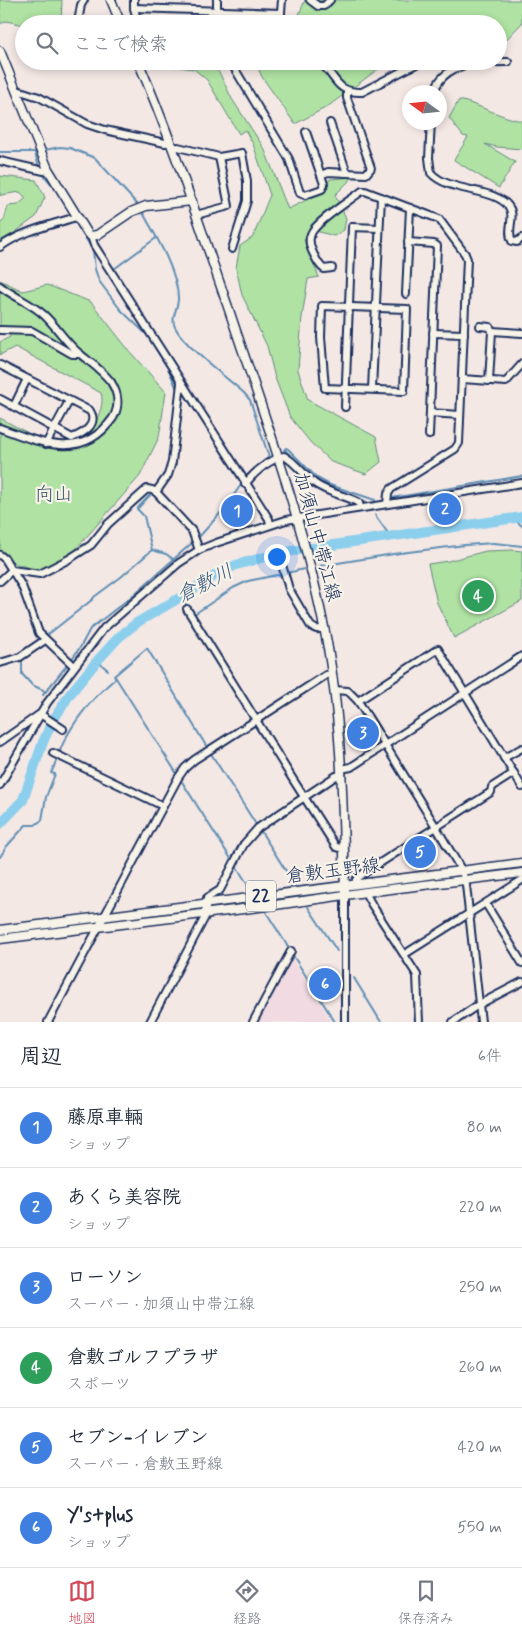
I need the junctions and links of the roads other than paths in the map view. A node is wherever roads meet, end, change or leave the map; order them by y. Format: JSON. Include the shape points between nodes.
{"nodes":[{"id":1,"x":84,"y":0,"type":"edge"},
{"id":2,"x":110,"y":0,"type":"edge"},
{"id":3,"x":134,"y":0,"type":"edge"},
{"id":4,"x":217,"y":0,"type":"edge"},
{"id":5,"x":282,"y":0,"type":"edge"},
{"id":6,"x":310,"y":0,"type":"edge"},
{"id":7,"x":330,"y":0,"type":"edge"},
{"id":8,"x":134,"y":8,"type":"junction"},
{"id":9,"x":217,"y":10,"type":"junction"},
{"id":10,"x":281,"y":12,"type":"junction"},
{"id":11,"x":79,"y":15,"type":"edge"},
{"id":12,"x":117,"y":15,"type":"edge"},
{"id":13,"x":136,"y":15,"type":"edge"},
{"id":14,"x":217,"y":15,"type":"edge"},
{"id":15,"x":281,"y":15,"type":"edge"},
{"id":16,"x":0,"y":51,"type":"edge"},
{"id":17,"x":142,"y":70,"type":"edge"},
{"id":18,"x":235,"y":70,"type":"edge"},
{"id":19,"x":327,"y":70,"type":"edge"},
{"id":20,"x":405,"y":70,"type":"edge"},
{"id":21,"x":454,"y":70,"type":"edge"},
{"id":22,"x":438,"y":85,"type":"edge"},
{"id":23,"x":17,"y":90,"type":"junction"},
{"id":24,"x":346,"y":91,"type":"junction"},
{"id":25,"x":330,"y":123,"type":"dead end"},
{"id":26,"x":431,"y":130,"type":"edge"},
{"id":27,"x":306,"y":132,"type":"dead end"},
{"id":28,"x":171,"y":145,"type":"junction"},
{"id":29,"x":219,"y":157,"type":"junction"},
{"id":30,"x":0,"y":161,"type":"edge"},
{"id":31,"x":48,"y":169,"type":"junction"},
{"id":32,"x":347,"y":173,"type":"junction"},
{"id":33,"x":321,"y":175,"type":"junction"},
{"id":34,"x":381,"y":196,"type":"junction"},
{"id":35,"x":192,"y":201,"type":"junction"},
{"id":36,"x":410,"y":208,"type":"junction"},
{"id":37,"x":196,"y":215,"type":"junction"},
{"id":38,"x":76,"y":217,"type":"junction"},
{"id":39,"x":379,"y":228,"type":"junction"},
{"id":40,"x":91,"y":236,"type":"junction"},
{"id":41,"x":522,"y":238,"type":"edge"},
{"id":42,"x":408,"y":242,"type":"junction"},
{"id":43,"x":0,"y":247,"type":"edge"},
{"id":44,"x":232,"y":249,"type":"dead end"},
{"id":45,"x":332,"y":268,"type":"dead end"},
{"id":46,"x":0,"y":286,"type":"edge"},
{"id":47,"x":406,"y":294,"type":"dead end"},
{"id":48,"x":348,"y":307,"type":"junction"},
{"id":49,"x":375,"y":308,"type":"junction"},
{"id":50,"x":480,"y":326,"type":"dead end"},
{"id":51,"x":0,"y":330,"type":"edge"},
{"id":52,"x":492,"y":331,"type":"junction"},
{"id":53,"x":433,"y":333,"type":"junction"},
{"id":54,"x":522,"y":333,"type":"edge"},
{"id":55,"x":464,"y":334,"type":"junction"},
{"id":56,"x":80,"y":354,"type":"junction"},
{"id":57,"x":522,"y":364,"type":"edge"},
{"id":58,"x":0,"y":365,"type":"edge"},
{"id":59,"x":27,"y":379,"type":"junction"},
{"id":60,"x":462,"y":379,"type":"junction"},
{"id":61,"x":489,"y":381,"type":"junction"},
{"id":62,"x":181,"y":384,"type":"junction"},
{"id":63,"x":346,"y":389,"type":"junction"},
{"id":64,"x":372,"y":390,"type":"junction"},
{"id":65,"x":0,"y":399,"type":"edge"},
{"id":66,"x":69,"y":401,"type":"junction"},
{"id":67,"x":14,"y":406,"type":"junction"},
{"id":68,"x":346,"y":407,"type":"dead end"},
{"id":69,"x":430,"y":413,"type":"junction"},
{"id":70,"x":460,"y":415,"type":"junction"},
{"id":71,"x":0,"y":428,"type":"edge"},
{"id":72,"x":55,"y":428,"type":"junction"},
{"id":73,"x":429,"y":436,"type":"dead end"},
{"id":74,"x":46,"y":444,"type":"junction"},
{"id":75,"x":278,"y":457,"type":"junction"},
{"id":76,"x":244,"y":482,"type":"junction"},
{"id":77,"x":522,"y":483,"type":"edge"},
{"id":78,"x":156,"y":492,"type":"junction"},
{"id":79,"x":387,"y":504,"type":"junction"},
{"id":80,"x":360,"y":508,"type":"junction"},
{"id":81,"x":298,"y":518,"type":"junction"},
{"id":82,"x":270,"y":524,"type":"junction"},
{"id":83,"x":199,"y":550,"type":"junction"},
{"id":84,"x":0,"y":555,"type":"edge"},
{"id":85,"x":12,"y":570,"type":"junction"},
{"id":86,"x":284,"y":570,"type":"dead end"},
{"id":87,"x":0,"y":581,"type":"edge"},
{"id":88,"x":187,"y":609,"type":"dead end"},
{"id":89,"x":324,"y":628,"type":"junction"},
{"id":90,"x":45,"y":640,"type":"junction"},
{"id":91,"x":522,"y":656,"type":"edge"},
{"id":92,"x":0,"y":663,"type":"edge"},
{"id":93,"x":71,"y":663,"type":"junction"},
{"id":94,"x":332,"y":674,"type":"junction"},
{"id":95,"x":334,"y":690,"type":"junction"},
{"id":96,"x":465,"y":693,"type":"junction"},
{"id":97,"x":358,"y":701,"type":"junction"},
{"id":98,"x":42,"y":716,"type":"junction"},
{"id":99,"x":257,"y":719,"type":"junction"},
{"id":100,"x":63,"y":728,"type":"dead end"},
{"id":101,"x":0,"y":740,"type":"edge"},
{"id":102,"x":385,"y":745,"type":"junction"},
{"id":103,"x":522,"y":748,"type":"edge"},
{"id":104,"x":57,"y":754,"type":"dead end"},
{"id":105,"x":504,"y":758,"type":"junction"},
{"id":106,"x":342,"y":772,"type":"junction"},
{"id":107,"x":514,"y":773,"type":"junction"},
{"id":108,"x":0,"y":786,"type":"edge"},
{"id":109,"x":522,"y":787,"type":"edge"},
{"id":110,"x":306,"y":796,"type":"junction"},
{"id":111,"x":163,"y":806,"type":"junction"},
{"id":112,"x":436,"y":827,"type":"junction"},
{"id":113,"x":344,"y":849,"type":"junction"},
{"id":114,"x":522,"y":863,"type":"edge"},
{"id":115,"x":462,"y":872,"type":"junction"},
{"id":116,"x":522,"y":873,"type":"edge"},
{"id":117,"x":356,"y":880,"type":"dead end"},
{"id":118,"x":465,"y":880,"type":"junction"},
{"id":119,"x":522,"y":880,"type":"edge"},
{"id":120,"x":344,"y":886,"type":"junction"},
{"id":121,"x":366,"y":892,"type":"junction"},
{"id":122,"x":345,"y":895,"type":"junction"},
{"id":123,"x":206,"y":904,"type":"junction"},
{"id":124,"x":486,"y":904,"type":"junction"},
{"id":125,"x":207,"y":913,"type":"junction"},
{"id":126,"x":470,"y":914,"type":"junction"},
{"id":127,"x":104,"y":916,"type":"junction"},
{"id":128,"x":99,"y":927,"type":"junction"},
{"id":129,"x":0,"y":930,"type":"edge"},
{"id":130,"x":0,"y":939,"type":"edge"},
{"id":131,"x":291,"y":952,"type":"dead end"},
{"id":132,"x":405,"y":954,"type":"junction"},
{"id":133,"x":522,"y":963,"type":"edge"},
{"id":134,"x":522,"y":982,"type":"edge"},
{"id":135,"x":478,"y":1005,"type":"junction"},
{"id":136,"x":48,"y":1022,"type":"edge"},
{"id":137,"x":150,"y":1022,"type":"edge"},
{"id":138,"x":253,"y":1022,"type":"edge"},
{"id":139,"x":345,"y":1022,"type":"edge"},
{"id":140,"x":419,"y":1022,"type":"edge"},
{"id":141,"x":453,"y":1022,"type":"edge"},
{"id":142,"x":481,"y":1022,"type":"edge"}],
"edges":[{"from":1,"to":11,"type":"street"},
{"from":2,"to":12,"type":"main road"},
{"from":3,"to":8,"type":"street"},
{"from":4,"to":9,"type":"street"},
{"from":5,"to":10,"type":"street"},
{"from":6,"to":7,"type":"street","via":[[318,6],[324,6]]},
{"from":8,"to":9,"type":"street"},
{"from":8,"to":13,"type":"street"},
{"from":9,"to":10,"type":"street"},
{"from":9,"to":14,"type":"street"},
{"from":10,"to":15,"type":"street"},
{"from":16,"to":23,"type":"main road"},
{"from":17,"to":28,"type":"main road","name":"加須山中帯江線"},
{"from":18,"to":33,"type":"street","via":[[289,160],[300,193],[305,195],[322,189]]},
{"from":19,"to":24,"type":"street"},
{"from":20,"to":24,"type":"street","via":[[362,92]]},
{"from":21,"to":22,"type":"street"},
{"from":23,"to":28,"type":"street","via":[[39,97],[87,124]]},
{"from":23,"to":31,"type":"main road"},
{"from":24,"to":32,"type":"street","via":[[371,168],[366,174]]},
{"from":25,"to":32,"type":"street"},
{"from":26,"to":41,"type":"street","via":[[431,173],[440,181],[502,199],[512,214],[512,241]]},
{"from":27,"to":33,"type":"street"},
{"from":28,"to":29,"type":"street"},
{"from":28,"to":35,"type":"main road","name":"加須山中帯江線"},
{"from":29,"to":37,"type":"street","via":[[229,206]]},
{"from":29,"to":44,"type":"street","via":[[242,153],[247,181],[247,201]]},
{"from":30,"to":31,"type":"street"},
{"from":31,"to":38,"type":"main road"},
{"from":32,"to":33,"type":"street"},
{"from":34,"to":36,"type":"street"},
{"from":34,"to":39,"type":"street"},
{"from":34,"to":45,"type":"street","via":[[362,192],[311,232],[310,248],[320,266]]},
{"from":35,"to":37,"type":"main road","name":"加須山中帯江線"},
{"from":35,"to":40,"type":"main road","via":[[146,206]]},
{"from":36,"to":42,"type":"street"},
{"from":36,"to":55,"type":"street","via":[[439,219],[465,254]]},
{"from":37,"to":75,"type":"main road","name":"加須山中帯江線"},
{"from":38,"to":40,"type":"main road"},
{"from":38,"to":43,"type":"street","via":[[39,228]]},
{"from":39,"to":48,"type":"street","via":[[352,227]]},
{"from":39,"to":49,"type":"street"},
{"from":40,"to":62,"type":"street"},
{"from":42,"to":47,"type":"street"},
{"from":42,"to":53,"type":"street","via":[[436,246]]},
{"from":46,"to":56,"type":"street","via":[[44,315]]},
{"from":48,"to":49,"type":"street"},
{"from":48,"to":63,"type":"street"},
{"from":48,"to":63,"type":"street","via":[[322,306],[321,338],[325,388]]},
{"from":49,"to":64,"type":"street"},
{"from":49,"to":64,"type":"street","via":[[407,309],[404,391]]},
{"from":50,"to":52,"type":"street","via":[[490,327]]},
{"from":51,"to":56,"type":"street","via":[[32,332],[72,354]]},
{"from":52,"to":54,"type":"street"},
{"from":52,"to":61,"type":"street"},
{"from":53,"to":55,"type":"street"},
{"from":53,"to":69,"type":"street"},
{"from":55,"to":60,"type":"street"},
{"from":56,"to":74,"type":"street","via":[[110,382],[118,400],[115,415],[91,439],[60,446]]},
{"from":57,"to":61,"type":"street","via":[[506,382]]},
{"from":58,"to":59,"type":"street"},
{"from":59,"to":66,"type":"street"},
{"from":59,"to":67,"type":"street"},
{"from":60,"to":61,"type":"street"},
{"from":60,"to":70,"type":"street"},
{"from":62,"to":76,"type":"street"},
{"from":62,"to":78,"type":"street","via":[[172,462],[168,475]]},
{"from":63,"to":64,"type":"street"},
{"from":63,"to":68,"type":"street"},
{"from":65,"to":67,"type":"street"},
{"from":66,"to":72,"type":"street"},
{"from":66,"to":72,"type":"street","via":[[90,411],[91,424],[84,433],[72,438]]},
{"from":67,"to":72,"type":"street"},
{"from":69,"to":70,"type":"street"},
{"from":69,"to":73,"type":"street"},
{"from":70,"to":79,"type":"street","via":[[458,446],[391,489]]},
{"from":71,"to":74,"type":"street"},
{"from":72,"to":74,"type":"street"},
{"from":75,"to":76,"type":"street"},
{"from":75,"to":80,"type":"street","via":[[284,456],[319,487],[356,501]]},
{"from":75,"to":81,"type":"main road","name":"加須山中帯江線"},
{"from":76,"to":82,"type":"street"},
{"from":77,"to":79,"type":"street"},
{"from":78,"to":83,"type":"street","via":[[192,531]]},
{"from":78,"to":85,"type":"street","via":[[147,490],[108,524],[91,545],[69,559],[40,574]]},
{"from":79,"to":80,"type":"street"},
{"from":80,"to":81,"type":"street"},
{"from":81,"to":82,"type":"street"},
{"from":81,"to":89,"type":"main road","name":"加須山中帯江線"},
{"from":82,"to":83,"type":"street"},
{"from":83,"to":93,"type":"street","via":[[179,563],[114,619]]},
{"from":84,"to":85,"type":"street"},
{"from":85,"to":87,"type":"street"},
{"from":85,"to":90,"type":"street"},
{"from":86,"to":89,"type":"street","via":[[288,588],[310,626],[319,630]]},
{"from":88,"to":99,"type":"street"},
{"from":89,"to":94,"type":"main road","name":"加須山中帯江線"},
{"from":90,"to":92,"type":"street","via":[[20,657]]},
{"from":90,"to":93,"type":"street"},
{"from":91,"to":96,"type":"street"},
{"from":93,"to":98,"type":"street"},
{"from":94,"to":95,"type":"main road","name":"加須山中帯江線"},
{"from":94,"to":99,"type":"street"},
{"from":95,"to":97,"type":"street","via":[[348,691]]},
{"from":95,"to":106,"type":"main road","name":"加須山中帯江線"},
{"from":96,"to":97,"type":"street","via":[[438,649]]},
{"from":96,"to":102,"type":"street"},
{"from":96,"to":105,"type":"street"},
{"from":97,"to":102,"type":"street"},
{"from":98,"to":100,"type":"street"},
{"from":98,"to":101,"type":"street"},
{"from":98,"to":108,"type":"street"},
{"from":99,"to":110,"type":"street"},
{"from":99,"to":111,"type":"street","via":[[189,764]]},
{"from":102,"to":106,"type":"street"},
{"from":102,"to":112,"type":"street"},
{"from":103,"to":105,"type":"street"},
{"from":104,"to":111,"type":"street"},
{"from":105,"to":107,"type":"street"},
{"from":106,"to":110,"type":"street"},
{"from":106,"to":113,"type":"main road","name":"加須山中帯江線"},
{"from":107,"to":109,"type":"street"},
{"from":107,"to":112,"type":"street","via":[[492,786],[491,792]]},
{"from":110,"to":113,"type":"street","via":[[336,847]]},
{"from":110,"to":123,"type":"street","via":[[258,828],[244,844],[220,890],[209,896]]},
{"from":111,"to":127,"type":"street"},
{"from":112,"to":115,"type":"street"},
{"from":112,"to":117,"type":"street"},
{"from":113,"to":120,"type":"main road","name":"加須山中帯江線"},
{"from":114,"to":115,"type":"main road","name":"倉敷玉野線","number":"22"},
{"from":115,"to":118,"type":"street"},
{"from":115,"to":120,"type":"main road","name":"倉敷玉野線","number":"22"},
{"from":116,"to":118,"type":"main road","name":"倉敷玉野線","number":"22"},
{"from":118,"to":121,"type":"main road","name":"倉敷玉野線","number":"22"},
{"from":118,"to":126,"type":"street"},
{"from":119,"to":124,"type":"street"},
{"from":120,"to":122,"type":"main road","name":"加須山中帯江線"},
{"from":120,"to":123,"type":"main road","name":"倉敷玉野線","number":"22"},
{"from":121,"to":122,"type":"main road","name":"倉敷玉野線","number":"22"},
{"from":121,"to":132,"type":"street"},
{"from":122,"to":125,"type":"main road","name":"倉敷玉野線","number":"22"},
{"from":122,"to":139,"type":"street"},
{"from":123,"to":125,"type":"street"},
{"from":123,"to":127,"type":"main road","name":"倉敷玉野線","number":"22"},
{"from":124,"to":126,"type":"street"},
{"from":124,"to":133,"type":"street"},
{"from":125,"to":128,"type":"main road","name":"倉敷玉野線","number":"22"},
{"from":125,"to":137,"type":"street"},
{"from":126,"to":132,"type":"street"},
{"from":126,"to":135,"type":"street"},
{"from":127,"to":128,"type":"street"},
{"from":127,"to":129,"type":"main road","name":"倉敷玉野線","number":"22"},
{"from":128,"to":130,"type":"main road","name":"倉敷玉野線","number":"22"},
{"from":128,"to":136,"type":"street"},
{"from":131,"to":138,"type":"street"},
{"from":132,"to":140,"type":"street","via":[[418,980]]},
{"from":134,"to":135,"type":"street"},
{"from":135,"to":141,"type":"street"},
{"from":135,"to":142,"type":"street"}]}
